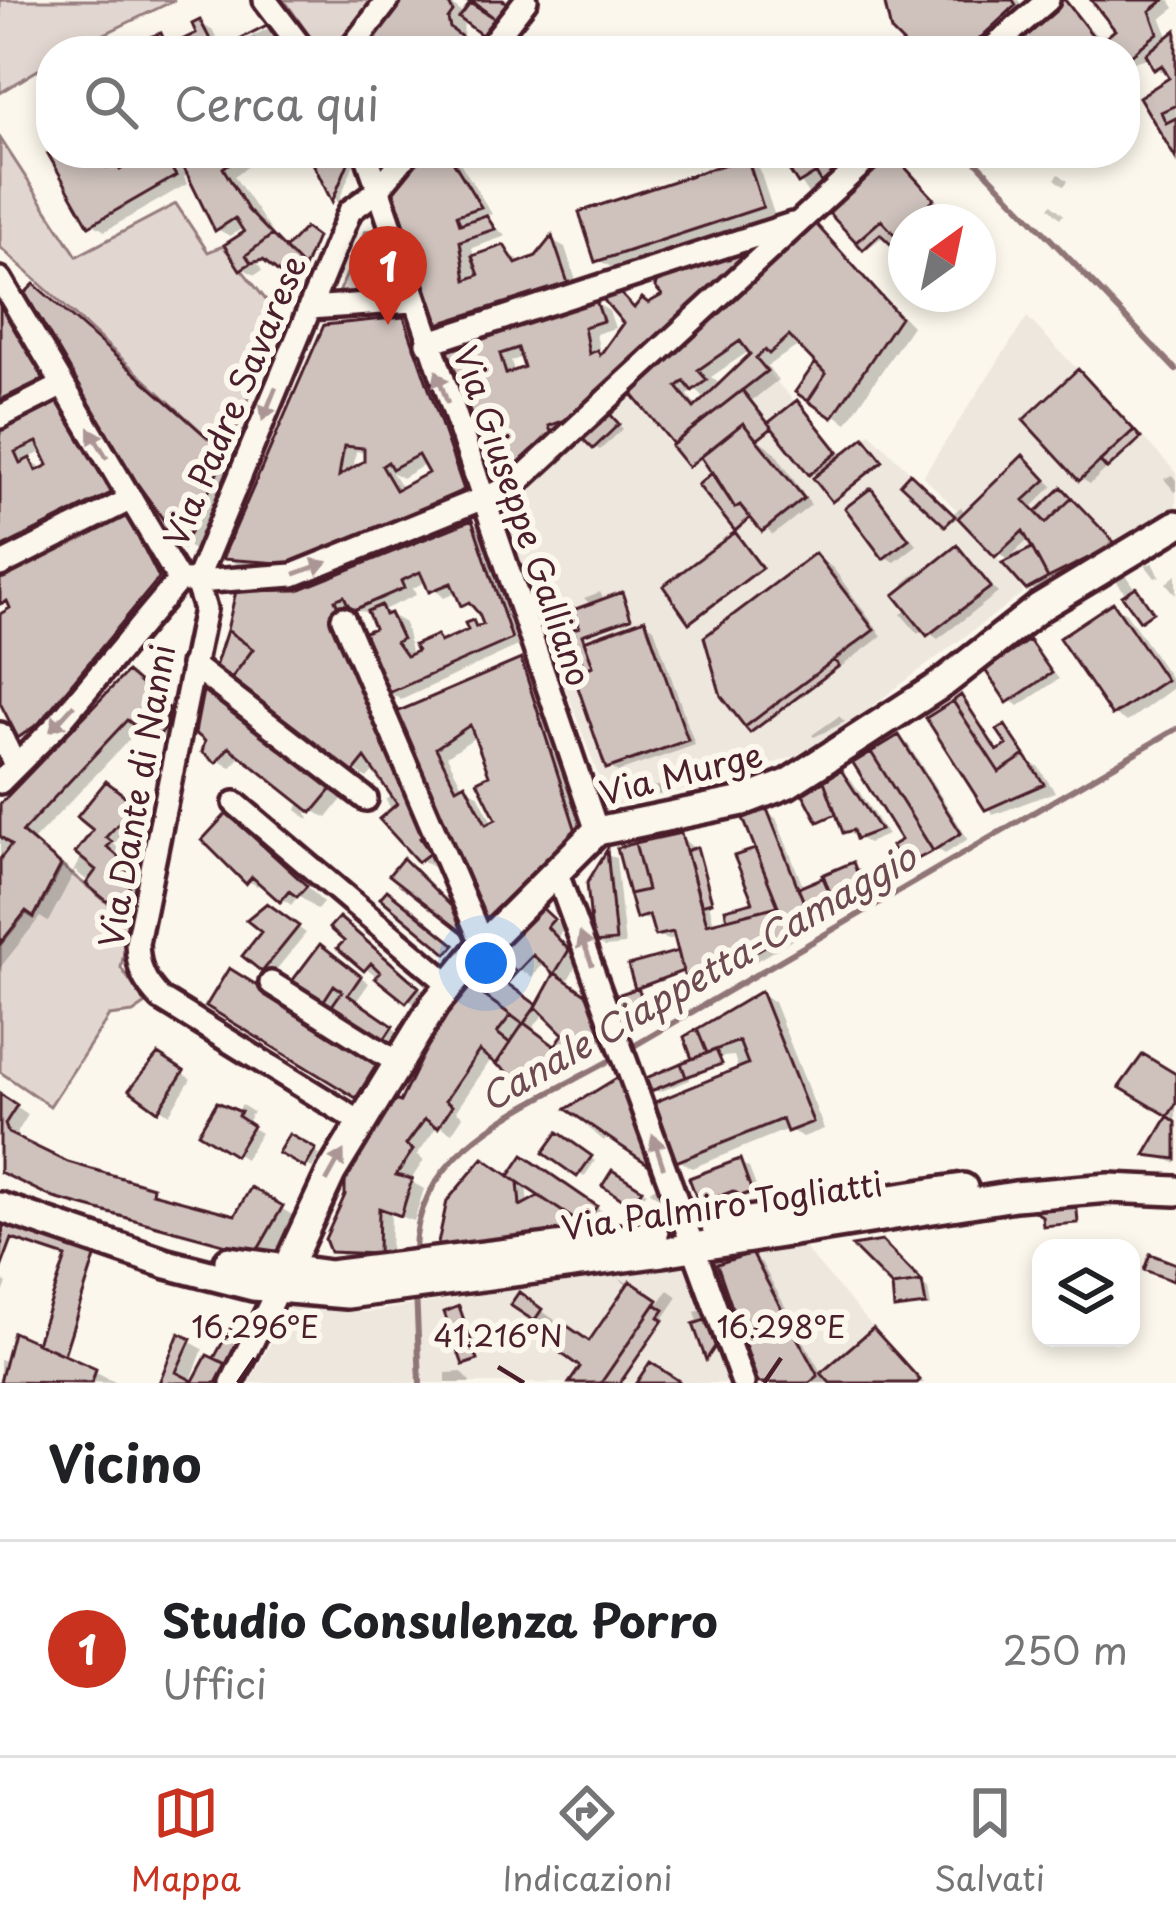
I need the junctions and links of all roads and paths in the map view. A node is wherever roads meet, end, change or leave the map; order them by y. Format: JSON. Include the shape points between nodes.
{"nodes":[{"id":1,"x":265,"y":0,"type":"edge"},
{"id":2,"x":388,"y":0,"type":"edge"},
{"id":3,"x":526,"y":0,"type":"edge"},
{"id":4,"x":1048,"y":0,"type":"edge"},
{"id":5,"x":293,"y":36,"type":"edge"},
{"id":6,"x":360,"y":36,"type":"edge"},
{"id":7,"x":498,"y":36,"type":"edge"},
{"id":8,"x":1006,"y":36,"type":"edge"},
{"id":9,"x":370,"y":168,"type":"edge"},
{"id":10,"x":396,"y":168,"type":"edge"},
{"id":11,"x":858,"y":168,"type":"edge"},
{"id":12,"x":377,"y":191,"type":"junction"},
{"id":13,"x":800,"y":221,"type":"junction"},
{"id":14,"x":0,"y":279,"type":"edge"},
{"id":15,"x":412,"y":301,"type":"junction"},
{"id":16,"x":309,"y":308,"type":"junction"},
{"id":17,"x":428,"y":343,"type":"junction"},
{"id":18,"x":63,"y":385,"type":"junction"},
{"id":19,"x":0,"y":417,"type":"edge"},
{"id":20,"x":480,"y":498,"type":"junction"},
{"id":21,"x":131,"y":499,"type":"junction"},
{"id":22,"x":1176,"y":525,"type":"edge"},
{"id":23,"x":0,"y":565,"type":"edge"},
{"id":24,"x":188,"y":581,"type":"junction"},
{"id":25,"x":343,"y":618,"type":"dead end"},
{"id":26,"x":192,"y":665,"type":"junction"},
{"id":27,"x":0,"y":734,"type":"edge"},
{"id":28,"x":8,"y":774,"type":"edge"},
{"id":29,"x":366,"y":799,"type":"dead end"},
{"id":30,"x":235,"y":803,"type":"dead end"},
{"id":31,"x":597,"y":831,"type":"junction"},
{"id":32,"x":556,"y":872,"type":"junction"},
{"id":33,"x":483,"y":945,"type":"junction"},
{"id":34,"x":271,"y":982,"type":"dead end"},
{"id":35,"x":450,"y":985,"type":"junction"},
{"id":36,"x":398,"y":1063,"type":"junction"},
{"id":37,"x":360,"y":1122,"type":"junction"},
{"id":38,"x":1176,"y":1177,"type":"edge"},
{"id":39,"x":0,"y":1190,"type":"edge"},
{"id":40,"x":1176,"y":1191,"type":"edge"},
{"id":41,"x":0,"y":1207,"type":"edge"},
{"id":42,"x":687,"y":1240,"type":"junction"},
{"id":43,"x":282,"y":1281,"type":"junction"},
{"id":44,"x":232,"y":1383,"type":"edge"},
{"id":45,"x":743,"y":1383,"type":"edge"}],
"edges":[{"from":1,"to":5,"type":"street"},
{"from":2,"to":6,"type":"street"},
{"from":3,"to":7,"type":"street"},
{"from":4,"to":8,"type":"street"},
{"from":9,"to":12,"type":"street","name":"Via Giuseppe Galliano"},
{"from":10,"to":12,"type":"street","name":"Via Padre Savarese"},
{"from":11,"to":13,"type":"street"},
{"from":12,"to":15,"type":"street","name":"Via Giuseppe Galliano"},
{"from":12,"to":16,"type":"street","name":"Via Padre Savarese","via":[[350,211]]},
{"from":13,"to":17,"type":"street"},
{"from":13,"to":20,"type":"street","via":[[513,485]]},
{"from":14,"to":18,"type":"street"},
{"from":15,"to":16,"type":"street"},
{"from":15,"to":17,"type":"street","name":"Via Giuseppe Galliano"},
{"from":16,"to":24,"type":"street","name":"Via Padre Savarese","one_way":true},
{"from":20,"to":17,"type":"street","name":"Via Giuseppe Galliano","one_way":true},
{"from":18,"to":19,"type":"street"},
{"from":21,"to":18,"type":"street","one_way":true},
{"from":24,"to":20,"type":"street","one_way":true,"via":[[293,575]]},
{"from":20,"to":31,"type":"street","name":"Via Giuseppe Galliano"},
{"from":21,"to":23,"type":"street"},
{"from":21,"to":24,"type":"street"},
{"from":22,"to":31,"type":"main road","name":"Via Murge","via":[[1040,608],[788,784]]},
{"from":24,"to":26,"type":"street","name":"Via Dante di Nanni","via":[[205,609]]},
{"from":24,"to":28,"type":"street","name":"Via Padre Savarese","one_way":true},
{"from":25,"to":33,"type":"street"},
{"from":26,"to":29,"type":"street"},
{"from":26,"to":37,"type":"street","name":"Via Dante di Nanni","via":[[137,943],[144,983]]},
{"from":27,"to":28,"type":"street"},
{"from":30,"to":35,"type":"street"},
{"from":31,"to":32,"type":"main road","name":"Via Murge"},
{"from":32,"to":33,"type":"main road","name":"Via Murge"},
{"from":42,"to":32,"type":"street","one_way":true},
{"from":33,"to":35,"type":"main road","name":"Via Murge"},
{"from":34,"to":36,"type":"street"},
{"from":35,"to":36,"type":"main road","name":"Via Murge"},
{"from":36,"to":37,"type":"main road","name":"Via Murge"},
{"from":43,"to":37,"type":"main road","name":"Via Murge","one_way":true},
{"from":38,"to":42,"type":"main road","name":"Via Palmiro Togliatti","via":[[1016,1181]]},
{"from":39,"to":43,"type":"main road","name":"Via Palmiro Togliatti"},
{"from":40,"to":42,"type":"main road","name":"Via Palmiro Togliatti","via":[[1015,1196]]},
{"from":41,"to":43,"type":"main road","name":"Via Palmiro Togliatti","via":[[167,1264]]},
{"from":42,"to":43,"type":"main road","name":"Via Palmiro Togliatti","via":[[394,1279]]},
{"from":42,"to":45,"type":"street"},
{"from":43,"to":44,"type":"street"}]}
